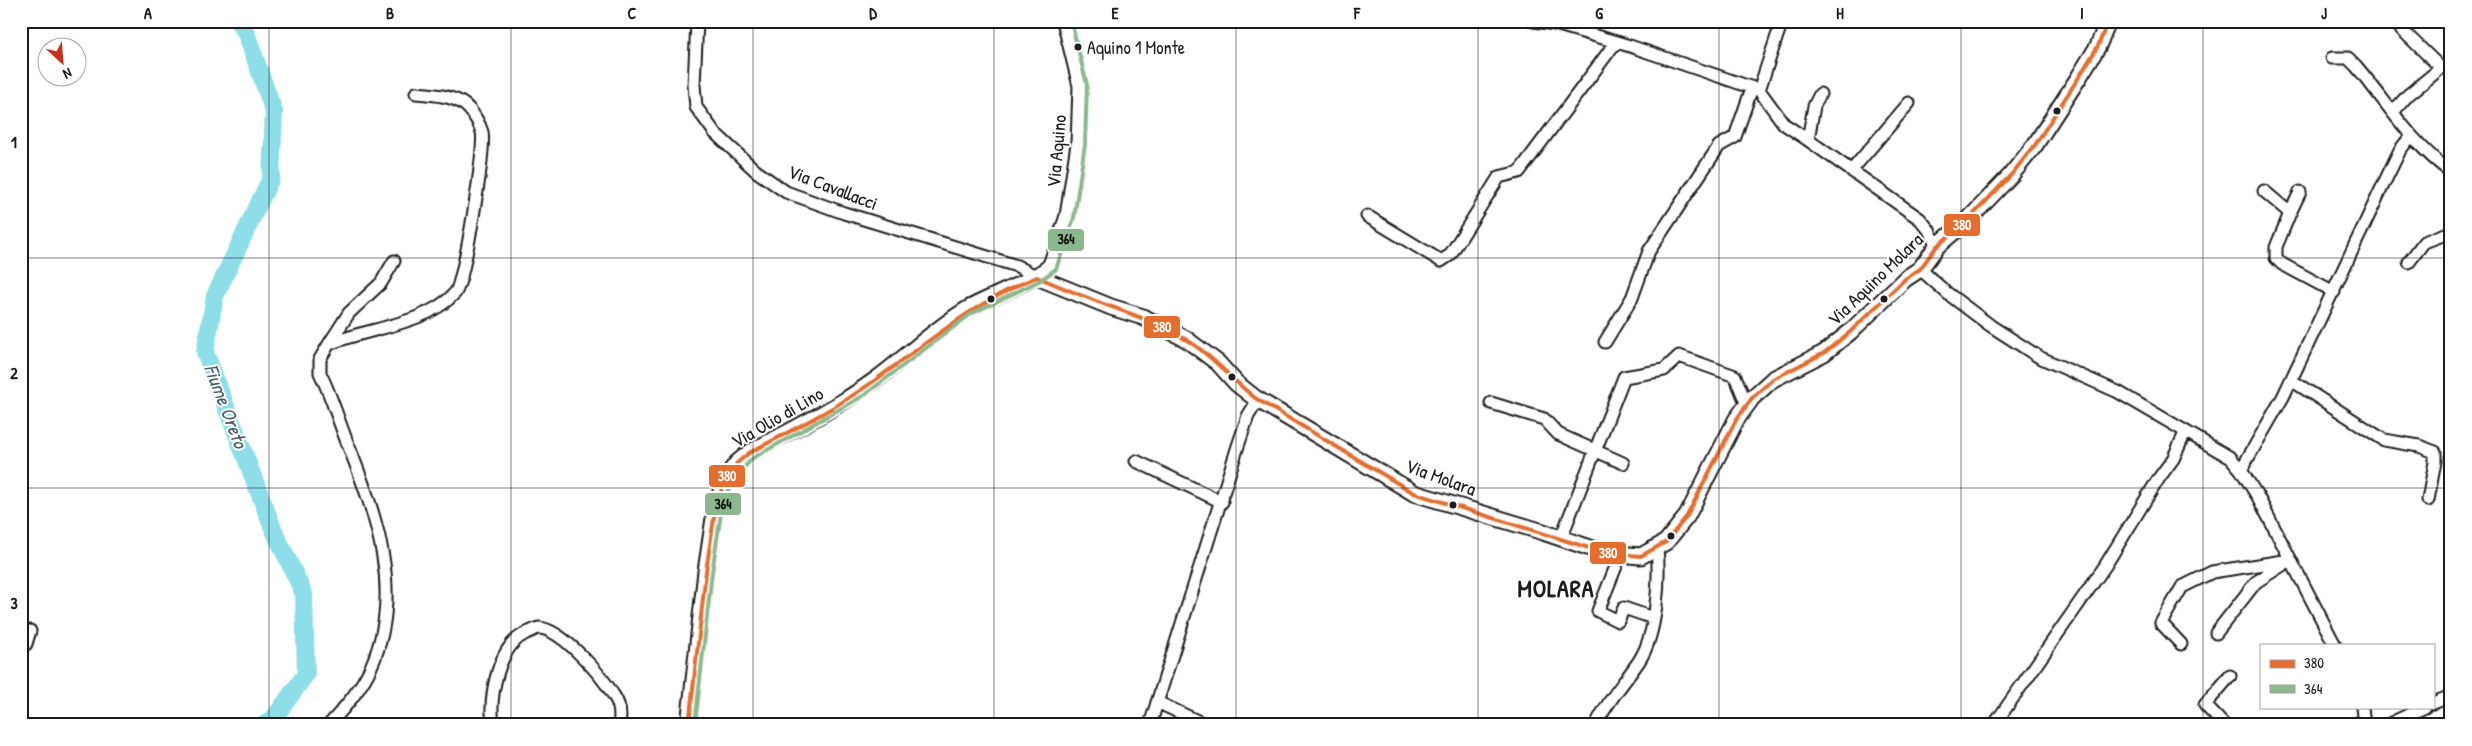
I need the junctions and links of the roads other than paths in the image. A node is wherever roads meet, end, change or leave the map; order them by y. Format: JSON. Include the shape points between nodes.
{"nodes":[{"id":1,"x":697,"y":21,"type":"edge"},
{"id":2,"x":1065,"y":21,"type":"edge"},
{"id":3,"x":1533,"y":21,"type":"edge"},
{"id":4,"x":1782,"y":21,"type":"edge"},
{"id":5,"x":2108,"y":21,"type":"edge"},
{"id":6,"x":2399,"y":27,"type":"dead end"},
{"id":7,"x":1616,"y":42,"type":"junction"},
{"id":8,"x":2332,"y":58,"type":"dead end"},
{"id":9,"x":1756,"y":89,"type":"junction"},
{"id":10,"x":416,"y":93,"type":"dead end"},
{"id":11,"x":1820,"y":94,"type":"dead end"},
{"id":12,"x":1909,"y":103,"type":"dead end"},
{"id":13,"x":2393,"y":112,"type":"junction"},
{"id":14,"x":2410,"y":136,"type":"junction"},
{"id":15,"x":1808,"y":140,"type":"junction"},
{"id":16,"x":1851,"y":171,"type":"junction"},
{"id":17,"x":2451,"y":172,"type":"edge"},
{"id":18,"x":2264,"y":191,"type":"dead end"},
{"id":19,"x":2300,"y":192,"type":"dead end"},
{"id":20,"x":2290,"y":213,"type":"junction"},
{"id":21,"x":1367,"y":216,"type":"dead end"},
{"id":22,"x":2451,"y":232,"type":"edge"},
{"id":23,"x":1937,"y":246,"type":"junction"},
{"id":24,"x":394,"y":261,"type":"dead end"},
{"id":25,"x":2408,"y":262,"type":"dead end"},
{"id":26,"x":1920,"y":269,"type":"junction"},
{"id":27,"x":1037,"y":277,"type":"junction"},
{"id":28,"x":2334,"y":292,"type":"junction"},
{"id":29,"x":1605,"y":342,"type":"dead end"},
{"id":30,"x":329,"y":344,"type":"junction"},
{"id":31,"x":2291,"y":380,"type":"junction"},
{"id":32,"x":1258,"y":400,"type":"junction"},
{"id":33,"x":1491,"y":404,"type":"dead end"},
{"id":34,"x":1747,"y":405,"type":"junction"},
{"id":35,"x":2185,"y":434,"type":"junction"},
{"id":36,"x":1595,"y":451,"type":"junction"},
{"id":37,"x":1136,"y":461,"type":"dead end"},
{"id":38,"x":1623,"y":463,"type":"dead end"},
{"id":39,"x":2241,"y":470,"type":"junction"},
{"id":40,"x":2428,"y":500,"type":"dead end"},
{"id":41,"x":1222,"y":502,"type":"junction"},
{"id":42,"x":1561,"y":538,"type":"junction"},
{"id":43,"x":1657,"y":548,"type":"junction"},
{"id":44,"x":1621,"y":554,"type":"junction"},
{"id":45,"x":2290,"y":560,"type":"junction"},
{"id":46,"x":1653,"y":618,"type":"junction"},
{"id":47,"x":30,"y":631,"type":"dead end"},
{"id":48,"x":2216,"y":633,"type":"dead end"},
{"id":49,"x":2181,"y":644,"type":"dead end"},
{"id":50,"x":2334,"y":644,"type":"edge"},
{"id":51,"x":21,"y":647,"type":"edge"},
{"id":52,"x":2230,"y":676,"type":"dead end"},
{"id":53,"x":2451,"y":696,"type":"edge"},
{"id":54,"x":1157,"y":702,"type":"junction"},
{"id":55,"x":2434,"y":703,"type":"edge"},
{"id":56,"x":2362,"y":708,"type":"edge"},
{"id":57,"x":2423,"y":708,"type":"edge"},
{"id":58,"x":329,"y":725,"type":"edge"},
{"id":59,"x":493,"y":725,"type":"edge"},
{"id":60,"x":619,"y":725,"type":"edge"},
{"id":61,"x":689,"y":725,"type":"edge"},
{"id":62,"x":1150,"y":725,"type":"edge"},
{"id":63,"x":1206,"y":725,"type":"edge"},
{"id":64,"x":1596,"y":725,"type":"edge"},
{"id":65,"x":1994,"y":725,"type":"edge"},
{"id":66,"x":2224,"y":725,"type":"edge"},
{"id":67,"x":2364,"y":725,"type":"edge"},
{"id":68,"x":2387,"y":725,"type":"edge"}],
"edges":[{"from":1,"to":27,"type":"street","name":"Via Cavallacci","via":[[696,107],[715,133],[756,171],[786,192],[1016,266]]},
{"from":2,"to":27,"type":"street","name":"Via Aquino","via":[[1081,86],[1080,144],[1074,193],[1066,224],[1051,265]]},
{"from":3,"to":7,"type":"street"},
{"from":4,"to":9,"type":"street"},
{"from":5,"to":23,"type":"street","name":"Via Aquino Molara","via":[[2093,54],[2035,145],[1970,218]]},
{"from":6,"to":13,"type":"street","via":[[2441,68]]},
{"from":7,"to":9,"type":"street"},
{"from":7,"to":21,"type":"street","via":[[1519,172],[1499,177],[1450,255],[1441,261]]},
{"from":8,"to":13,"type":"street","via":[[2348,58]]},
{"from":9,"to":15,"type":"street","via":[[1784,124]]},
{"from":9,"to":29,"type":"street","via":[[1735,137],[1719,146],[1649,252],[1632,298]]},
{"from":10,"to":30,"type":"street","via":[[461,101],[471,110],[482,132],[483,154],[456,292],[428,313]]},
{"from":11,"to":15,"type":"street","via":[[1814,106]]},
{"from":12,"to":16,"type":"street"},
{"from":13,"to":14,"type":"street"},
{"from":14,"to":17,"type":"street"},
{"from":14,"to":28,"type":"street","via":[[2400,150]]},
{"from":15,"to":16,"type":"street"},
{"from":16,"to":23,"type":"street","via":[[1920,219]]},
{"from":18,"to":20,"type":"street"},
{"from":19,"to":20,"type":"street"},
{"from":20,"to":28,"type":"street","via":[[2276,247],[2276,258]]},
{"from":22,"to":25,"type":"street","via":[[2424,242]]},
{"from":23,"to":26,"type":"street","name":"Via Aquino Molara"},
{"from":24,"to":30,"type":"street","via":[[381,283],[349,313]]},
{"from":26,"to":34,"type":"street","name":"Via Aquino Molara","via":[[1824,353],[1773,379]]},
{"from":26,"to":35,"type":"street","via":[[1969,310],[2039,357],[2118,392]]},
{"from":27,"to":32,"type":"street","name":"Via Molara","via":[[1143,317],[1186,339]]},
{"from":27,"to":61,"type":"street","name":"Via Olio di Lino","via":[[967,310],[848,399],[749,453],[737,464],[721,488],[716,505]]},
{"from":28,"to":31,"type":"street"},
{"from":30,"to":58,"type":"street","via":[[320,358],[320,373],[365,488],[379,532],[386,579],[386,619],[371,667],[352,699]]},
{"from":31,"to":39,"type":"street"},
{"from":31,"to":40,"type":"street","via":[[2384,440],[2434,452]]},
{"from":32,"to":41,"type":"street","via":[[1248,416]]},
{"from":32,"to":42,"type":"street","name":"Via Molara","via":[[1414,493]]},
{"from":33,"to":36,"type":"street","via":[[1544,419],[1558,434]]},
{"from":34,"to":36,"type":"street","via":[[1735,376],[1679,356],[1664,370],[1624,377]]},
{"from":34,"to":43,"type":"street","name":"Via Aquino Molara","via":[[1736,420],[1687,516]]},
{"from":35,"to":39,"type":"street","via":[[2231,458]]},
{"from":35,"to":65,"type":"street","via":[[2174,459],[2105,566]]},
{"from":36,"to":38,"type":"street"},
{"from":36,"to":42,"type":"street"},
{"from":37,"to":41,"type":"street"},
{"from":39,"to":45,"type":"street"},
{"from":41,"to":54,"type":"street"},
{"from":42,"to":44,"type":"street","name":"Via Molara","via":[[1604,553]]},
{"from":43,"to":44,"type":"street","name":"Via Molara","via":[[1641,556]]},
{"from":43,"to":46,"type":"street","via":[[1660,575]]},
{"from":44,"to":46,"type":"street","via":[[1598,611],[1618,621],[1624,608]]},
{"from":45,"to":48,"type":"street","via":[[2256,582]]},
{"from":45,"to":49,"type":"street","via":[[2212,572],[2182,587],[2161,623]]},
{"from":45,"to":50,"type":"street"},
{"from":46,"to":64,"type":"street","via":[[1641,659]]},
{"from":47,"to":51,"type":"street","via":[[26,644]]},
{"from":52,"to":66,"type":"street","via":[[2205,705]]},
{"from":53,"to":55,"type":"street"},
{"from":54,"to":62,"type":"street"},
{"from":54,"to":63,"type":"street"},
{"from":56,"to":67,"type":"street"},
{"from":57,"to":68,"type":"street"},
{"from":59,"to":60,"type":"street","via":[[491,713],[495,678],[506,654],[519,635],[539,628],[553,633],[597,672],[615,697],[621,716]]}]}
